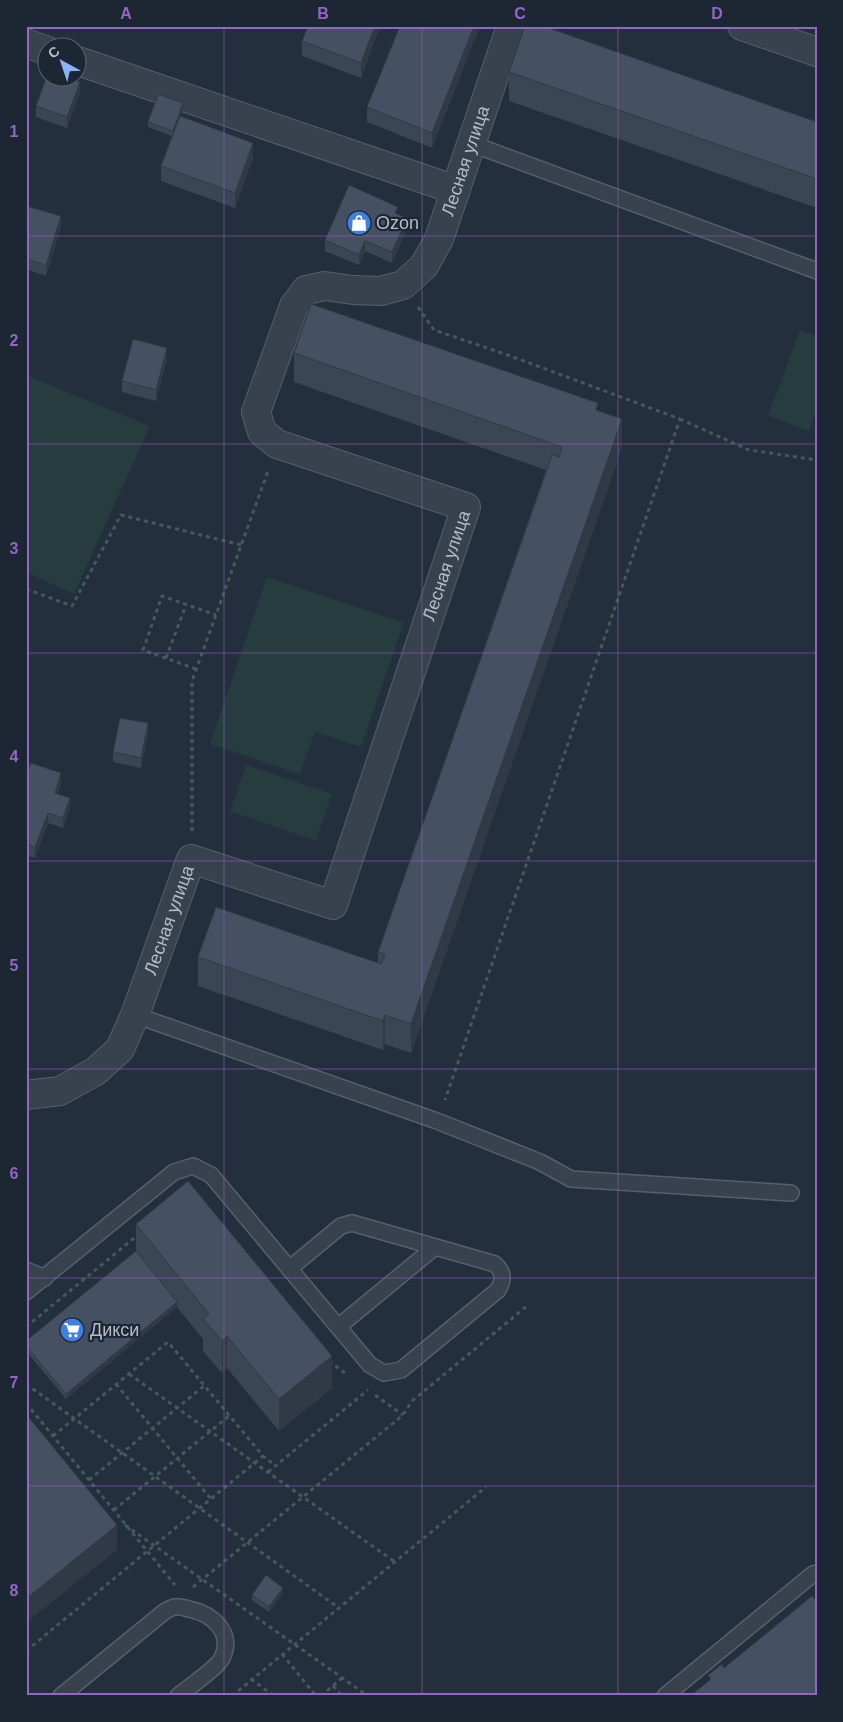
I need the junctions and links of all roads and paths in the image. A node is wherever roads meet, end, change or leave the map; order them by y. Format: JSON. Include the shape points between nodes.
{"nodes":[{"id":1,"x":511,"y":26,"type":"edge"},
{"id":2,"x":742,"y":26,"type":"edge"},
{"id":3,"x":26,"y":43,"type":"edge"},
{"id":4,"x":38,"y":47,"type":"edge"},
{"id":5,"x":817,"y":52,"type":"edge"},
{"id":6,"x":88,"y":64,"type":"edge"},
{"id":7,"x":472,"y":144,"type":"junction"},
{"id":8,"x":456,"y":190,"type":"junction"},
{"id":9,"x":817,"y":271,"type":"edge"},
{"id":10,"x":403,"y":286,"type":"junction"},
{"id":11,"x":680,"y":419,"type":"junction"},
{"id":12,"x":277,"y":444,"type":"junction"},
{"id":13,"x":817,"y":460,"type":"edge"},
{"id":14,"x":241,"y":545,"type":"junction"},
{"id":15,"x":26,"y":589,"type":"edge"},
{"id":16,"x":186,"y":605,"type":"junction"},
{"id":17,"x":216,"y":615,"type":"junction"},
{"id":18,"x":166,"y":658,"type":"junction"},
{"id":19,"x":196,"y":669,"type":"junction"},
{"id":20,"x":191,"y":859,"type":"junction"},
{"id":21,"x":135,"y":1015,"type":"junction"},
{"id":22,"x":26,"y":1095,"type":"edge"},
{"id":23,"x":438,"y":1122,"type":"junction"},
{"id":24,"x":792,"y":1192,"type":"dead end"},
{"id":25,"x":145,"y":1228,"type":"edge"},
{"id":26,"x":436,"y":1247,"type":"junction"},
{"id":27,"x":289,"y":1269,"type":"junction"},
{"id":28,"x":26,"y":1270,"type":"edge"},
{"id":29,"x":44,"y":1278,"type":"junction"},
{"id":30,"x":26,"y":1292,"type":"edge"},
{"id":31,"x":527,"y":1306,"type":"dead end"},
{"id":32,"x":26,"y":1327,"type":"edge"},
{"id":33,"x":338,"y":1327,"type":"junction"},
{"id":34,"x":384,"y":1373,"type":"junction"},
{"id":35,"x":129,"y":1374,"type":"junction"},
{"id":36,"x":26,"y":1384,"type":"edge"},
{"id":37,"x":116,"y":1384,"type":"junction"},
{"id":38,"x":204,"y":1386,"type":"junction"},
{"id":39,"x":26,"y":1404,"type":"edge"},
{"id":40,"x":177,"y":1408,"type":"junction"},
{"id":41,"x":229,"y":1416,"type":"junction"},
{"id":42,"x":74,"y":1419,"type":"junction"},
{"id":43,"x":152,"y":1428,"type":"junction"},
{"id":44,"x":210,"y":1431,"type":"junction"},
{"id":45,"x":53,"y":1436,"type":"junction"},
{"id":46,"x":122,"y":1453,"type":"junction"},
{"id":47,"x":263,"y":1456,"type":"junction"},
{"id":48,"x":177,"y":1458,"type":"junction"},
{"id":49,"x":255,"y":1463,"type":"junction"},
{"id":50,"x":276,"y":1466,"type":"junction"},
{"id":51,"x":268,"y":1472,"type":"junction"},
{"id":52,"x":155,"y":1476,"type":"junction"},
{"id":53,"x":89,"y":1480,"type":"junction"},
{"id":54,"x":486,"y":1487,"type":"dead end"},
{"id":55,"x":302,"y":1497,"type":"junction"},
{"id":56,"x":211,"y":1499,"type":"junction"},
{"id":57,"x":200,"y":1508,"type":"junction"},
{"id":58,"x":114,"y":1510,"type":"junction"},
{"id":59,"x":125,"y":1524,"type":"junction"},
{"id":60,"x":247,"y":1542,"type":"junction"},
{"id":61,"x":155,"y":1545,"type":"junction"},
{"id":62,"x":147,"y":1551,"type":"junction"},
{"id":63,"x":395,"y":1562,"type":"junction"},
{"id":64,"x":817,"y":1573,"type":"edge"},
{"id":65,"x":202,"y":1579,"type":"junction"},
{"id":66,"x":179,"y":1601,"type":"junction"},
{"id":67,"x":339,"y":1608,"type":"junction"},
{"id":68,"x":295,"y":1644,"type":"junction"},
{"id":69,"x":26,"y":1651,"type":"edge"},
{"id":70,"x":282,"y":1654,"type":"junction"},
{"id":71,"x":342,"y":1678,"type":"junction"},
{"id":72,"x":251,"y":1679,"type":"junction"},
{"id":73,"x":333,"y":1686,"type":"junction"},
{"id":74,"x":60,"y":1696,"type":"edge"},
{"id":75,"x":178,"y":1696,"type":"edge"},
{"id":76,"x":232,"y":1696,"type":"edge"},
{"id":77,"x":274,"y":1696,"type":"edge"},
{"id":78,"x":316,"y":1696,"type":"edge"},
{"id":79,"x":321,"y":1696,"type":"edge"},
{"id":80,"x":342,"y":1696,"type":"edge"},
{"id":81,"x":368,"y":1696,"type":"edge"},
{"id":82,"x":664,"y":1696,"type":"edge"}],
"edges":[{"from":1,"to":7,"type":"street","name":"Лесная улица"},
{"from":2,"to":5,"type":"street"},
{"from":3,"to":4,"type":"street"},
{"from":6,"to":8,"type":"street"},
{"from":7,"to":8,"type":"street","name":"Лесная улица"},
{"from":7,"to":9,"type":"lane"},
{"from":8,"to":10,"type":"street","name":"Лесная улица","via":[[439,239],[424,266]]},
{"from":10,"to":11,"type":"path","via":[[434,330]]},
{"from":10,"to":12,"type":"street","name":"Лесная улица","via":[[381,291],[325,286],[306,290],[294,306],[256,412],[262,432]]},
{"from":11,"to":13,"type":"path","via":[[750,450]]},
{"from":11,"to":23,"type":"path"},
{"from":12,"to":14,"type":"path"},
{"from":12,"to":20,"type":"street","name":"Лесная улица","via":[[466,507],[333,905]]},
{"from":14,"to":15,"type":"path","via":[[122,515],[72,606]]},
{"from":14,"to":17,"type":"path"},
{"from":16,"to":17,"type":"path"},
{"from":16,"to":18,"type":"path"},
{"from":16,"to":18,"type":"path","via":[[162,596],[143,650]]},
{"from":17,"to":19,"type":"path"},
{"from":18,"to":19,"type":"path"},
{"from":19,"to":20,"type":"path","via":[[192,681]]},
{"from":20,"to":21,"type":"street","name":"Лесная улица"},
{"from":21,"to":22,"type":"street","name":"Лесная улица","via":[[120,1049],[96,1071],[60,1091]]},
{"from":21,"to":23,"type":"lane"},
{"from":23,"to":24,"type":"lane","via":[[540,1162],[571,1179]]},
{"from":25,"to":32,"type":"path"},
{"from":26,"to":27,"type":"lane","via":[[352,1223],[340,1226]]},
{"from":26,"to":33,"type":"lane"},
{"from":26,"to":34,"type":"lane","via":[[495,1264],[502,1271],[503,1282],[498,1290],[401,1370]]},
{"from":27,"to":29,"type":"lane","via":[[211,1175],[193,1166],[174,1172]]},
{"from":27,"to":33,"type":"lane"},
{"from":28,"to":29,"type":"lane"},
{"from":29,"to":30,"type":"lane"},
{"from":31,"to":55,"type":"path"},
{"from":33,"to":34,"type":"lane","via":[[370,1365]]},
{"from":34,"to":50,"type":"path"},
{"from":35,"to":37,"type":"path"},
{"from":35,"to":38,"type":"path","via":[[168,1342]]},
{"from":35,"to":40,"type":"path"},
{"from":36,"to":42,"type":"path"},
{"from":37,"to":42,"type":"path"},
{"from":37,"to":43,"type":"path"},
{"from":38,"to":40,"type":"path"},
{"from":38,"to":41,"type":"path"},
{"from":39,"to":45,"type":"path"},
{"from":40,"to":43,"type":"path"},
{"from":40,"to":44,"type":"path"},
{"from":41,"to":44,"type":"path"},
{"from":41,"to":47,"type":"path"},
{"from":42,"to":45,"type":"path"},
{"from":42,"to":46,"type":"path"},
{"from":43,"to":46,"type":"path"},
{"from":43,"to":48,"type":"path"},
{"from":44,"to":48,"type":"path"},
{"from":44,"to":49,"type":"path"},
{"from":45,"to":53,"type":"path"},
{"from":46,"to":52,"type":"path"},
{"from":46,"to":53,"type":"path"},
{"from":47,"to":49,"type":"path"},
{"from":47,"to":50,"type":"path"},
{"from":48,"to":52,"type":"path"},
{"from":48,"to":56,"type":"path"},
{"from":49,"to":51,"type":"path"},
{"from":49,"to":56,"type":"path"},
{"from":50,"to":51,"type":"path"},
{"from":51,"to":55,"type":"path"},
{"from":52,"to":57,"type":"path"},
{"from":52,"to":58,"type":"path"},
{"from":53,"to":58,"type":"path"},
{"from":54,"to":63,"type":"path"},
{"from":55,"to":60,"type":"path"},
{"from":55,"to":63,"type":"path"},
{"from":56,"to":57,"type":"path"},
{"from":57,"to":60,"type":"path"},
{"from":57,"to":61,"type":"path"},
{"from":58,"to":59,"type":"path"},
{"from":59,"to":61,"type":"path"},
{"from":59,"to":62,"type":"path"},
{"from":60,"to":65,"type":"path"},
{"from":60,"to":67,"type":"path"},
{"from":61,"to":62,"type":"path"},
{"from":61,"to":65,"type":"path"},
{"from":62,"to":66,"type":"path"},
{"from":62,"to":69,"type":"path"},
{"from":63,"to":67,"type":"path"},
{"from":64,"to":82,"type":"lane"},
{"from":65,"to":66,"type":"path"},
{"from":65,"to":68,"type":"path"},
{"from":66,"to":74,"type":"lane"},
{"from":66,"to":75,"type":"lane","via":[[218,1623],[225,1635],[226,1648],[221,1661]]},
{"from":67,"to":68,"type":"path"},
{"from":68,"to":70,"type":"path"},
{"from":68,"to":71,"type":"path"},
{"from":70,"to":72,"type":"path"},
{"from":70,"to":78,"type":"path"},
{"from":71,"to":73,"type":"path"},
{"from":71,"to":81,"type":"path"},
{"from":72,"to":76,"type":"path"},
{"from":72,"to":77,"type":"path"},
{"from":73,"to":79,"type":"path"},
{"from":73,"to":80,"type":"path"}]}
